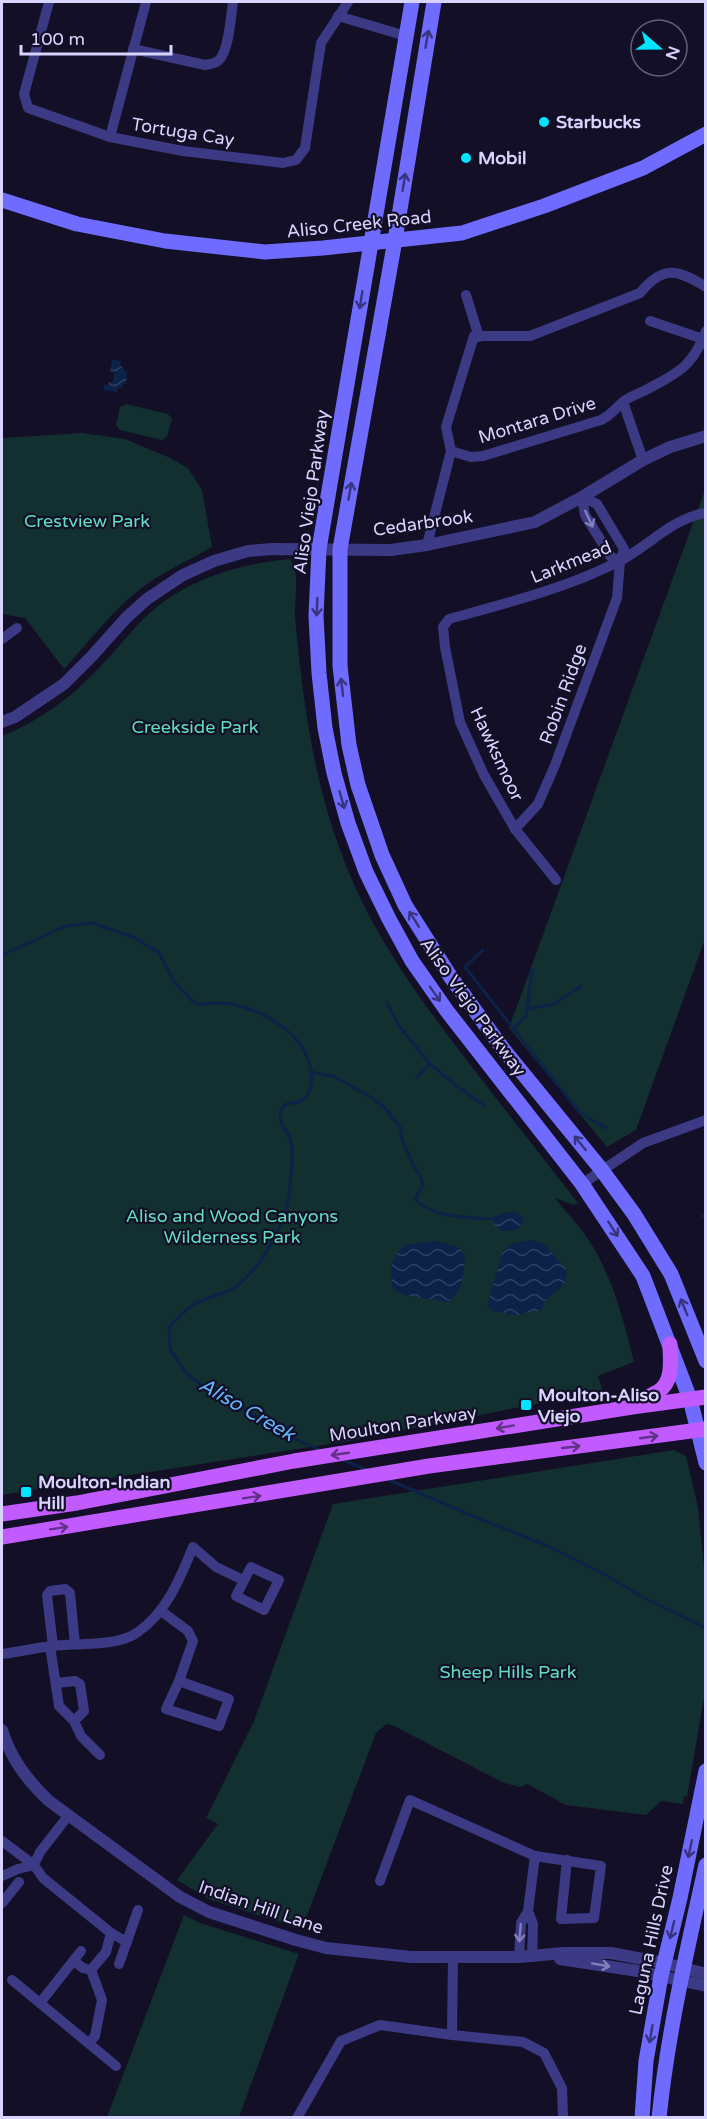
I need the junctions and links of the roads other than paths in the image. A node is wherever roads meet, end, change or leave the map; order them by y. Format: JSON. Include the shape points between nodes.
{"nodes":[{"id":1,"x":49,"y":2,"type":"edge"},
{"id":2,"x":146,"y":2,"type":"edge"},
{"id":3,"x":233,"y":2,"type":"edge"},
{"id":4,"x":348,"y":2,"type":"edge"},
{"id":5,"x":412,"y":2,"type":"edge"},
{"id":6,"x":421,"y":2,"type":"edge"},
{"id":7,"x":434,"y":2,"type":"edge"},
{"id":8,"x":338,"y":16,"type":"junction"},
{"id":9,"x":406,"y":36,"type":"junction"},
{"id":10,"x":133,"y":49,"type":"junction"},
{"id":11,"x":421,"y":77,"type":"junction"},
{"id":12,"x":705,"y":134,"type":"edge"},
{"id":13,"x":110,"y":137,"type":"junction"},
{"id":14,"x":2,"y":200,"type":"edge"},
{"id":15,"x":395,"y":240,"type":"junction"},
{"id":16,"x":371,"y":242,"type":"junction"},
{"id":17,"x":705,"y":287,"type":"edge"},
{"id":18,"x":466,"y":295,"type":"dead end"},
{"id":19,"x":650,"y":321,"type":"dead end"},
{"id":20,"x":704,"y":335,"type":"edge"},
{"id":21,"x":477,"y":337,"type":"junction"},
{"id":22,"x":623,"y":402,"type":"junction"},
{"id":23,"x":705,"y":436,"type":"edge"},
{"id":24,"x":451,"y":451,"type":"junction"},
{"id":25,"x":643,"y":460,"type":"junction"},
{"id":26,"x":582,"y":497,"type":"junction"},
{"id":27,"x":705,"y":513,"type":"edge"},
{"id":28,"x":616,"y":537,"type":"junction"},
{"id":29,"x":427,"y":545,"type":"junction"},
{"id":30,"x":603,"y":545,"type":"junction"},
{"id":31,"x":319,"y":549,"type":"junction"},
{"id":32,"x":340,"y":549,"type":"junction"},
{"id":33,"x":620,"y":561,"type":"junction"},
{"id":34,"x":444,"y":627,"type":"joint"},
{"id":35,"x":17,"y":628,"type":"dead end"},
{"id":36,"x":2,"y":639,"type":"edge"},
{"id":37,"x":2,"y":722,"type":"edge"},
{"id":38,"x":515,"y":829,"type":"junction"},
{"id":39,"x":556,"y":880,"type":"dead end"},
{"id":40,"x":705,"y":1120,"type":"edge"},
{"id":41,"x":601,"y":1169,"type":"junction"},
{"id":42,"x":582,"y":1184,"type":"junction"},
{"id":43,"x":670,"y":1344,"type":"junction"},
{"id":44,"x":705,"y":1361,"type":"edge"},
{"id":45,"x":698,"y":1398,"type":"edge"},
{"id":46,"x":632,"y":1407,"type":"junction"},
{"id":47,"x":701,"y":1430,"type":"edge"},
{"id":48,"x":705,"y":1463,"type":"edge"},
{"id":49,"x":77,"y":1503,"type":"junction"},
{"id":50,"x":2,"y":1514,"type":"edge"},
{"id":51,"x":2,"y":1524,"type":"edge"},
{"id":52,"x":2,"y":1537,"type":"edge"},
{"id":53,"x":243,"y":1580,"type":"dead end"},
{"id":54,"x":161,"y":1611,"type":"junction"},
{"id":55,"x":75,"y":1644,"type":"junction"},
{"id":56,"x":51,"y":1646,"type":"junction"},
{"id":57,"x":2,"y":1654,"type":"edge"},
{"id":58,"x":179,"y":1681,"type":"junction"},
{"id":59,"x":56,"y":1683,"type":"junction"},
{"id":60,"x":74,"y":1721,"type":"junction"},
{"id":61,"x":2,"y":1730,"type":"edge"},
{"id":62,"x":100,"y":1755,"type":"dead end"},
{"id":63,"x":705,"y":1771,"type":"edge"},
{"id":64,"x":68,"y":1816,"type":"junction"},
{"id":65,"x":2,"y":1840,"type":"edge"},
{"id":66,"x":535,"y":1856,"type":"junction"},
{"id":67,"x":567,"y":1860,"type":"junction"},
{"id":68,"x":34,"y":1865,"type":"junction"},
{"id":69,"x":705,"y":1865,"type":"edge"},
{"id":70,"x":2,"y":1876,"type":"edge"},
{"id":71,"x":380,"y":1881,"type":"dead end"},
{"id":72,"x":19,"y":1882,"type":"dead end"},
{"id":73,"x":4,"y":1894,"type":"edge"},
{"id":74,"x":138,"y":1910,"type":"dead end"},
{"id":75,"x":528,"y":1911,"type":"junction"},
{"id":76,"x":111,"y":1933,"type":"junction"},
{"id":77,"x":127,"y":1942,"type":"junction"},
{"id":78,"x":81,"y":1951,"type":"dead end"},
{"id":79,"x":519,"y":1957,"type":"junction"},
{"id":80,"x":538,"y":1957,"type":"junction"},
{"id":81,"x":453,"y":1958,"type":"junction"},
{"id":82,"x":74,"y":1960,"type":"junction"},
{"id":83,"x":119,"y":1964,"type":"dead end"},
{"id":84,"x":92,"y":1970,"type":"junction"},
{"id":85,"x":662,"y":1970,"type":"junction"},
{"id":86,"x":681,"y":1974,"type":"junction"},
{"id":87,"x":705,"y":1974,"type":"edge"},
{"id":88,"x":12,"y":1980,"type":"dead end"},
{"id":89,"x":705,"y":1986,"type":"edge"},
{"id":90,"x":40,"y":2002,"type":"junction"},
{"id":91,"x":452,"y":2035,"type":"junction"},
{"id":92,"x":89,"y":2043,"type":"junction"},
{"id":93,"x":116,"y":2066,"type":"dead end"},
{"id":94,"x":297,"y":2118,"type":"edge"},
{"id":95,"x":563,"y":2118,"type":"edge"},
{"id":96,"x":642,"y":2118,"type":"edge"},
{"id":97,"x":659,"y":2118,"type":"edge"}],
"edges":[{"from":1,"to":13,"type":"street","name":"Tortuga Cay","via":[[24,94],[28,108]]},
{"from":2,"to":10,"type":"street"},
{"from":3,"to":10,"type":"street","via":[[224,53],[213,64]]},
{"from":4,"to":8,"type":"street"},
{"from":5,"to":9,"type":"main road","name":"Aliso Viejo Parkway"},
{"from":6,"to":11,"type":"main road","via":[[411,63]]},
{"from":11,"to":7,"type":"main road","name":"Aliso Viejo Parkway","one_way":true},
{"from":8,"to":9,"type":"street"},
{"from":8,"to":13,"type":"street","name":"Tortuga Cay","via":[[321,43],[305,148],[296,160],[283,163],[183,151]]},
{"from":9,"to":16,"type":"main road","name":"Aliso Viejo Parkway"},
{"from":10,"to":13,"type":"street"},
{"from":15,"to":11,"type":"main road","name":"Aliso Viejo Parkway","one_way":true},
{"from":12,"to":15,"type":"main road","name":"Aliso Creek Road","via":[[643,168],[544,206],[462,233]]},
{"from":14,"to":16,"type":"main road","name":"Aliso Creek Road","via":[[111,232],[201,246],[265,252]]},
{"from":15,"to":16,"type":"main road","name":"Aliso Creek Road"},
{"from":32,"to":15,"type":"main road","name":"Aliso Viejo Parkway","one_way":true},
{"from":16,"to":31,"type":"main road","name":"Aliso Viejo Parkway","one_way":true},
{"from":17,"to":21,"type":"street","via":[[681,274],[661,273],[640,293],[530,336]]},
{"from":18,"to":21,"type":"street"},
{"from":19,"to":20,"type":"street"},
{"from":20,"to":22,"type":"street","name":"Montara Drive","via":[[688,365]]},
{"from":21,"to":24,"type":"street","via":[[473,338],[446,427]]},
{"from":22,"to":24,"type":"street","name":"Montara Drive","via":[[601,420],[483,456]]},
{"from":22,"to":25,"type":"street"},
{"from":23,"to":25,"type":"street","name":"Cedarbrook"},
{"from":24,"to":29,"type":"street"},
{"from":25,"to":26,"type":"street","name":"Cedarbrook"},
{"from":26,"to":28,"type":"street","name":"Robin Ridge","via":[[597,504]]},
{"from":26,"to":29,"type":"street","name":"Cedarbrook","via":[[535,522]]},
{"from":26,"to":30,"type":"street","one_way":true,"via":[[585,515]]},
{"from":27,"to":33,"type":"street","name":"Larkmead","via":[[687,516]]},
{"from":28,"to":30,"type":"street"},
{"from":28,"to":33,"type":"street","name":"Robin Ridge","via":[[624,549]]},
{"from":29,"to":32,"type":"street","name":"Cedarbrook","via":[[391,550]]},
{"from":30,"to":33,"type":"street","via":[[611,557]]},
{"from":31,"to":32,"type":"street","name":"Cedarbrook"},
{"from":31,"to":37,"type":"street","name":"Cedarbrook","via":[[248,551],[183,575],[126,618],[64,684]]},
{"from":31,"to":42,"type":"main road","name":"Aliso Viejo Parkway","one_way":true,"via":[[316,616],[325,728],[348,823],[366,872],[412,961]]},
{"from":41,"to":32,"type":"main road","name":"Aliso Viejo Parkway","one_way":true,"via":[[503,1049],[450,976],[405,905],[382,855],[349,745],[340,666]]},
{"from":33,"to":34,"type":"street","name":"Larkmead","via":[[564,586],[449,619]]},
{"from":33,"to":38,"type":"street","name":"Robin Ridge","via":[[616,598],[555,765],[538,804]]},
{"from":34,"to":38,"type":"street","name":"Hawksmoor","via":[[460,722]]},
{"from":35,"to":36,"type":"street"},
{"from":38,"to":39,"type":"street","name":"Hawksmoor"},
{"from":40,"to":41,"type":"street","via":[[643,1143]]},
{"from":41,"to":42,"type":"street"},
{"from":44,"to":41,"type":"main road","name":"Aliso Viejo Parkway","one_way":true,"via":[[671,1274]]},
{"from":42,"to":43,"type":"main road","name":"Aliso Viejo Parkway","one_way":true,"via":[[643,1276]]},
{"from":43,"to":45,"type":"main road","name":"Aliso Viejo Parkway"},
{"from":43,"to":46,"type":"main road","via":[[670,1374],[665,1384]]},
{"from":45,"to":46,"type":"main road","name":"Moulton Parkway"},
{"from":45,"to":47,"type":"main road","name":"Aliso Viejo Parkway"},
{"from":46,"to":49,"type":"main road","name":"Moulton Parkway","one_way":true,"via":[[294,1461]]},
{"from":47,"to":48,"type":"main road"},
{"from":52,"to":47,"type":"main road","one_way":true,"via":[[429,1466]]},
{"from":49,"to":50,"type":"main road","name":"Moulton Parkway"},
{"from":49,"to":51,"type":"main road","via":[[56,1515]]},
{"from":53,"to":54,"type":"street","via":[[216,1567],[193,1547]]},
{"from":54,"to":55,"type":"street","via":[[137,1634]]},
{"from":54,"to":58,"type":"street","via":[[188,1631],[193,1641]]},
{"from":55,"to":56,"type":"street"},
{"from":55,"to":56,"type":"street","via":[[70,1593],[65,1589],[50,1591],[47,1596]]},
{"from":56,"to":57,"type":"street"},
{"from":56,"to":59,"type":"street"},
{"from":58,"to":58,"type":"street","via":[[166,1709],[219,1726],[229,1699]]},
{"from":59,"to":60,"type":"street","via":[[59,1706]]},
{"from":59,"to":60,"type":"street","via":[[80,1683],[84,1711]]},
{"from":60,"to":62,"type":"street","via":[[81,1736]]},
{"from":61,"to":64,"type":"street","name":"Indian Hill Lane","via":[[14,1761],[31,1784]]},
{"from":63,"to":85,"type":"main road","name":"Laguna Hills Drive","one_way":true},
{"from":64,"to":68,"type":"street"},
{"from":64,"to":81,"type":"street","name":"Indian Hill Lane","via":[[180,1898],[209,1912],[326,1948]]},
{"from":65,"to":68,"type":"street"},
{"from":66,"to":67,"type":"street"},
{"from":66,"to":71,"type":"street","via":[[410,1800]]},
{"from":66,"to":75,"type":"street"},
{"from":67,"to":67,"type":"street","via":[[561,1919],[594,1918],[601,1866]]},
{"from":68,"to":70,"type":"street"},
{"from":68,"to":76,"type":"street","via":[[43,1878]]},
{"from":69,"to":86,"type":"main road","name":"Laguna Hills Drive"},
{"from":72,"to":73,"type":"street"},
{"from":74,"to":77,"type":"street"},
{"from":75,"to":79,"type":"street","one_way":true,"via":[[521,1923]]},
{"from":75,"to":80,"type":"street"},
{"from":76,"to":77,"type":"street"},
{"from":76,"to":84,"type":"street","via":[[106,1952]]},
{"from":77,"to":83,"type":"street"},
{"from":78,"to":82,"type":"street"},
{"from":79,"to":80,"type":"street","name":"Indian Hill Lane"},
{"from":79,"to":81,"type":"street","name":"Indian Hill Lane"},
{"from":80,"to":85,"type":"street","name":"Indian Hill Lane","via":[[598,1952],[635,1956]]},
{"from":81,"to":91,"type":"street"},
{"from":82,"to":84,"type":"street"},
{"from":82,"to":90,"type":"street"},
{"from":84,"to":92,"type":"street","via":[[102,2000],[95,2036]]},
{"from":85,"to":86,"type":"street","name":"Indian Hill Lane"},
{"from":85,"to":96,"type":"main road","name":"Laguna Hills Drive","one_way":true,"via":[[646,2061]]},
{"from":86,"to":87,"type":"street","name":"Indian Hill Lane"},
{"from":86,"to":89,"type":"street","name":"Indian Hill Lane"},
{"from":86,"to":97,"type":"main road","name":"Laguna Hills Drive"},
{"from":88,"to":90,"type":"street"},
{"from":90,"to":92,"type":"street"},
{"from":91,"to":94,"type":"street","via":[[380,2025],[341,2041]]},
{"from":91,"to":95,"type":"street","via":[[523,2042],[544,2053],[562,2088]]},
{"from":92,"to":93,"type":"street"}]}
